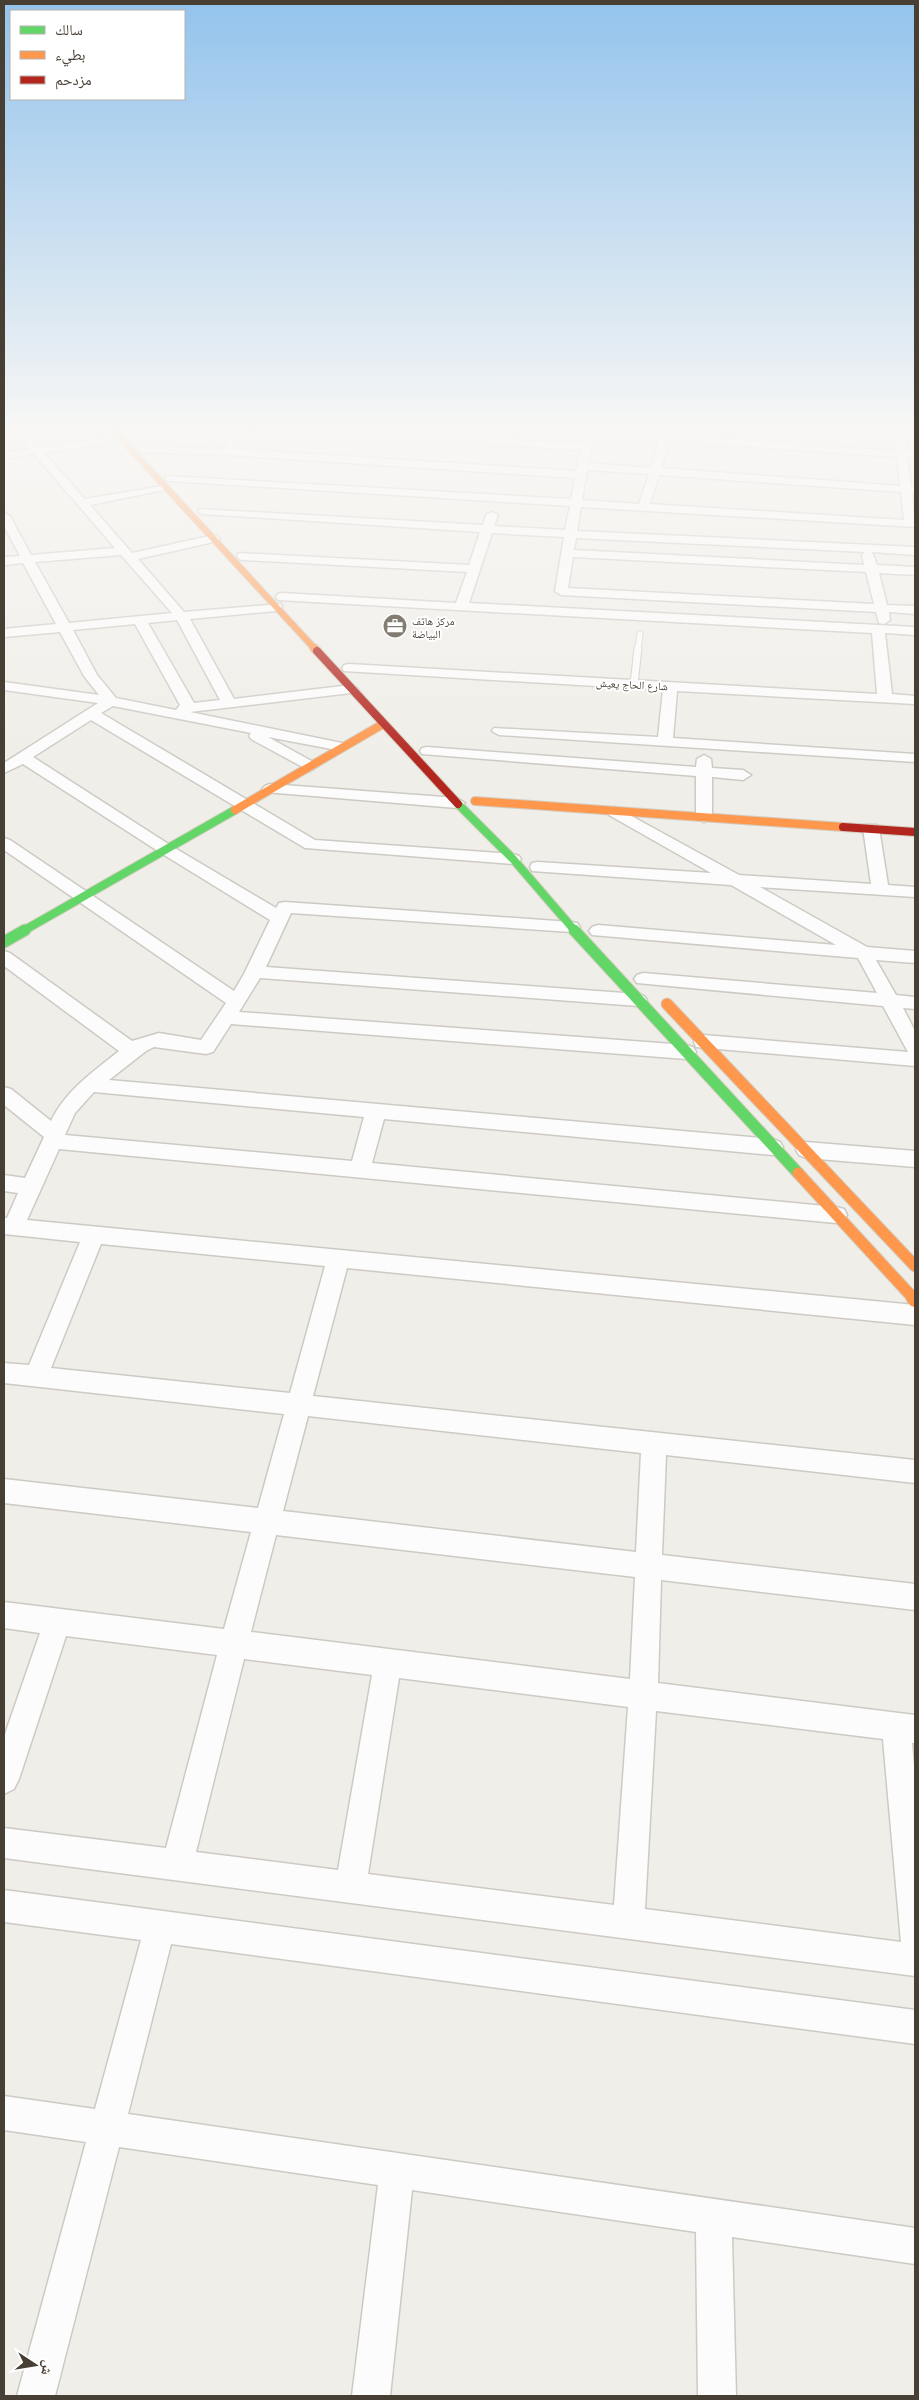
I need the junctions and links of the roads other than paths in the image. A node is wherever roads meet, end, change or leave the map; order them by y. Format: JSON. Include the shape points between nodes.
{"nodes":[{"id":1,"x":19,"y":544,"type":"edge"},
{"id":2,"x":118,"y":544,"type":"edge"},
{"id":3,"x":185,"y":544,"type":"edge"},
{"id":4,"x":219,"y":544,"type":"edge"},
{"id":5,"x":232,"y":544,"type":"edge"},
{"id":6,"x":483,"y":544,"type":"edge"},
{"id":7,"x":569,"y":544,"type":"edge"},
{"id":8,"x":864,"y":544,"type":"edge"},
{"id":9,"x":892,"y":544,"type":"edge"},
{"id":10,"x":915,"y":551,"type":"edge"},
{"id":11,"x":127,"y":554,"type":"junction"},
{"id":12,"x":567,"y":554,"type":"junction"},
{"id":13,"x":243,"y":556,"type":"junction"},
{"id":14,"x":27,"y":559,"type":"junction"},
{"id":15,"x":4,"y":561,"type":"edge"},
{"id":16,"x":871,"y":568,"type":"junction"},
{"id":17,"x":474,"y":569,"type":"junction"},
{"id":18,"x":915,"y":571,"type":"edge"},
{"id":19,"x":279,"y":602,"type":"junction"},
{"id":20,"x":461,"y":607,"type":"junction"},
{"id":21,"x":881,"y":608,"type":"junction"},
{"id":22,"x":915,"y":610,"type":"edge"},
{"id":23,"x":182,"y":617,"type":"junction"},
{"id":24,"x":140,"y":621,"type":"junction"},
{"id":25,"x":64,"y":627,"type":"junction"},
{"id":26,"x":882,"y":629,"type":"junction"},
{"id":27,"x":915,"y":631,"type":"edge"},
{"id":28,"x":4,"y":633,"type":"edge"},
{"id":29,"x":640,"y":634,"type":"dead end"},
{"id":30,"x":329,"y":646,"type":"dead end"},
{"id":31,"x":346,"y":664,"type":"joint"},
{"id":32,"x":634,"y":684,"type":"junction"},
{"id":33,"x":357,"y":685,"type":"junction"},
{"id":34,"x":4,"y":686,"type":"edge"},
{"id":35,"x":670,"y":686,"type":"junction"},
{"id":36,"x":886,"y":699,"type":"junction"},
{"id":37,"x":915,"y":700,"type":"edge"},
{"id":38,"x":111,"y":702,"type":"junction"},
{"id":39,"x":229,"y":703,"type":"junction"},
{"id":40,"x":189,"y":708,"type":"junction"},
{"id":41,"x":159,"y":711,"type":"junction"},
{"id":42,"x":92,"y":714,"type":"junction"},
{"id":43,"x":383,"y":724,"type":"junction"},
{"id":44,"x":239,"y":726,"type":"junction"},
{"id":45,"x":499,"y":731,"type":"dead end"},
{"id":46,"x":665,"y":742,"type":"junction"},
{"id":47,"x":704,"y":744,"type":"junction"},
{"id":48,"x":342,"y":747,"type":"junction"},
{"id":49,"x":424,"y":747,"type":"joint"},
{"id":50,"x":915,"y":758,"type":"edge"},
{"id":51,"x":15,"y":759,"type":"edge"},
{"id":52,"x":441,"y":765,"type":"dead end"},
{"id":53,"x":310,"y":766,"type":"junction"},
{"id":54,"x":4,"y":769,"type":"edge"},
{"id":55,"x":704,"y":772,"type":"junction"},
{"id":56,"x":743,"y":775,"type":"dead end"},
{"id":57,"x":270,"y":789,"type":"junction"},
{"id":58,"x":467,"y":799,"type":"junction"},
{"id":59,"x":244,"y":805,"type":"junction"},
{"id":60,"x":615,"y":812,"type":"junction"},
{"id":61,"x":488,"y":814,"type":"dead end"},
{"id":62,"x":704,"y":817,"type":"junction"},
{"id":63,"x":870,"y":828,"type":"junction"},
{"id":64,"x":915,"y":832,"type":"edge"},
{"id":65,"x":4,"y":843,"type":"edge"},
{"id":66,"x":167,"y":850,"type":"junction"},
{"id":67,"x":513,"y":859,"type":"junction"},
{"id":68,"x":535,"y":864,"type":"joint"},
{"id":69,"x":732,"y":880,"type":"junction"},
{"id":70,"x":551,"y":881,"type":"dead end"},
{"id":71,"x":880,"y":890,"type":"junction"},
{"id":72,"x":915,"y":892,"type":"edge"},
{"id":73,"x":82,"y":896,"type":"junction"},
{"id":74,"x":280,"y":918,"type":"junction"},
{"id":75,"x":571,"y":927,"type":"junction"},
{"id":76,"x":595,"y":927,"type":"joint"},
{"id":77,"x":4,"y":942,"type":"edge"},
{"id":78,"x":611,"y":944,"type":"dead end"},
{"id":79,"x":864,"y":953,"type":"junction"},
{"id":80,"x":4,"y":957,"type":"edge"},
{"id":81,"x":915,"y":957,"type":"edge"},
{"id":82,"x":255,"y":972,"type":"junction"},
{"id":83,"x":640,"y":975,"type":"joint"},
{"id":84,"x":638,"y":1000,"type":"junction"},
{"id":85,"x":890,"y":1001,"type":"junction"},
{"id":86,"x":915,"y":1003,"type":"edge"},
{"id":87,"x":231,"y":1009,"type":"junction"},
{"id":88,"x":703,"y":1042,"type":"junction"},
{"id":89,"x":915,"y":1048,"type":"edge"},
{"id":90,"x":132,"y":1051,"type":"junction"},
{"id":91,"x":686,"y":1052,"type":"junction"},
{"id":92,"x":915,"y":1059,"type":"edge"},
{"id":93,"x":90,"y":1085,"type":"junction"},
{"id":94,"x":4,"y":1094,"type":"edge"},
{"id":95,"x":376,"y":1111,"type":"junction"},
{"id":96,"x":53,"y":1138,"type":"junction"},
{"id":97,"x":773,"y":1147,"type":"junction"},
{"id":98,"x":806,"y":1150,"type":"junction"},
{"id":99,"x":915,"y":1159,"type":"edge"},
{"id":100,"x":360,"y":1170,"type":"junction"},
{"id":101,"x":4,"y":1183,"type":"edge"},
{"id":102,"x":31,"y":1187,"type":"junction"},
{"id":103,"x":836,"y":1215,"type":"junction"},
{"id":104,"x":8,"y":1226,"type":"edge"},
{"id":105,"x":94,"y":1235,"type":"junction"},
{"id":106,"x":338,"y":1259,"type":"junction"},
{"id":107,"x":915,"y":1266,"type":"edge"},
{"id":108,"x":915,"y":1300,"type":"edge"},
{"id":109,"x":915,"y":1315,"type":"edge"},
{"id":110,"x":4,"y":1373,"type":"edge"},
{"id":111,"x":36,"y":1376,"type":"junction"},
{"id":112,"x":299,"y":1404,"type":"junction"},
{"id":113,"x":654,"y":1443,"type":"junction"},
{"id":114,"x":915,"y":1471,"type":"edge"},
{"id":115,"x":4,"y":1491,"type":"edge"},
{"id":116,"x":267,"y":1523,"type":"junction"},
{"id":117,"x":648,"y":1567,"type":"junction"},
{"id":118,"x":915,"y":1597,"type":"edge"},
{"id":119,"x":4,"y":1615,"type":"edge"},
{"id":120,"x":58,"y":1622,"type":"junction"},
{"id":121,"x":234,"y":1644,"type":"junction"},
{"id":122,"x":388,"y":1663,"type":"junction"},
{"id":123,"x":643,"y":1695,"type":"junction"},
{"id":124,"x":906,"y":1728,"type":"edge"},
{"id":125,"x":4,"y":1779,"type":"edge"},
{"id":126,"x":4,"y":1843,"type":"edge"},
{"id":127,"x":176,"y":1866,"type":"junction"},
{"id":128,"x":350,"y":1888,"type":"junction"},
{"id":129,"x":4,"y":1906,"type":"edge"},
{"id":130,"x":628,"y":1924,"type":"junction"},
{"id":131,"x":160,"y":1927,"type":"junction"},
{"id":132,"x":915,"y":1938,"type":"edge"},
{"id":133,"x":915,"y":1960,"type":"edge"},
{"id":134,"x":915,"y":2027,"type":"edge"},
{"id":135,"x":4,"y":2113,"type":"edge"},
{"id":136,"x":108,"y":2128,"type":"junction"},
{"id":137,"x":397,"y":2170,"type":"junction"},
{"id":138,"x":714,"y":2216,"type":"junction"},
{"id":139,"x":915,"y":2246,"type":"edge"},
{"id":140,"x":36,"y":2396,"type":"edge"},
{"id":141,"x":371,"y":2396,"type":"edge"},
{"id":142,"x":717,"y":2396,"type":"edge"}],
"edges":[{"from":1,"to":14,"type":"street"},
{"from":2,"to":11,"type":"street"},
{"from":3,"to":11,"type":"street"},
{"from":4,"to":19,"type":"main road"},
{"from":5,"to":13,"type":"main road"},
{"from":6,"to":17,"type":"street"},
{"from":7,"to":12,"type":"street"},
{"from":8,"to":16,"type":"street"},
{"from":9,"to":10,"type":"street"},
{"from":11,"to":14,"type":"street"},
{"from":11,"to":23,"type":"street"},
{"from":12,"to":16,"type":"street"},
{"from":12,"to":21,"type":"street","via":[[561,591]]},
{"from":13,"to":17,"type":"street"},
{"from":13,"to":19,"type":"main road"},
{"from":14,"to":15,"type":"street"},
{"from":14,"to":25,"type":"street"},
{"from":16,"to":18,"type":"street"},
{"from":16,"to":21,"type":"street"},
{"from":17,"to":20,"type":"street"},
{"from":19,"to":20,"type":"street"},
{"from":19,"to":23,"type":"street"},
{"from":19,"to":30,"type":"main road"},
{"from":19,"to":33,"type":"main road"},
{"from":20,"to":26,"type":"street"},
{"from":21,"to":22,"type":"street"},
{"from":21,"to":26,"type":"street"},
{"from":23,"to":24,"type":"street"},
{"from":23,"to":39,"type":"street"},
{"from":24,"to":25,"type":"street"},
{"from":24,"to":40,"type":"street"},
{"from":25,"to":28,"type":"street"},
{"from":25,"to":38,"type":"street","via":[[91,676]]},
{"from":26,"to":27,"type":"street"},
{"from":26,"to":36,"type":"street"},
{"from":29,"to":32,"type":"lane"},
{"from":31,"to":32,"type":"street","name":"شارع الحاج يعيش"},
{"from":31,"to":33,"type":"main road"},
{"from":32,"to":35,"type":"street","name":"شارع الحاج يعيش"},
{"from":33,"to":39,"type":"street"},
{"from":33,"to":43,"type":"main road"},
{"from":34,"to":38,"type":"street"},
{"from":35,"to":36,"type":"street","name":"شارع الحاج يعيش"},
{"from":35,"to":46,"type":"street"},
{"from":36,"to":37,"type":"street","name":"شارع الحاج يعيش"},
{"from":38,"to":41,"type":"street"},
{"from":38,"to":42,"type":"street"},
{"from":39,"to":40,"type":"street"},
{"from":40,"to":41,"type":"street"},
{"from":41,"to":44,"type":"street"},
{"from":42,"to":51,"type":"street"},
{"from":42,"to":59,"type":"street"},
{"from":43,"to":48,"type":"main road"},
{"from":43,"to":58,"type":"main road"},
{"from":44,"to":48,"type":"street"},
{"from":44,"to":53,"type":"street"},
{"from":45,"to":46,"type":"street"},
{"from":46,"to":47,"type":"street"},
{"from":47,"to":50,"type":"street"},
{"from":47,"to":55,"type":"street"},
{"from":48,"to":53,"type":"main road"},
{"from":49,"to":52,"type":"main road"},
{"from":49,"to":55,"type":"street"},
{"from":51,"to":54,"type":"street"},
{"from":51,"to":66,"type":"street"},
{"from":53,"to":57,"type":"main road"},
{"from":55,"to":56,"type":"street"},
{"from":55,"to":62,"type":"street"},
{"from":57,"to":58,"type":"street"},
{"from":57,"to":59,"type":"main road"},
{"from":58,"to":60,"type":"main road"},
{"from":58,"to":61,"type":"main road"},
{"from":58,"to":67,"type":"main road"},
{"from":59,"to":66,"type":"main road"},
{"from":59,"to":67,"type":"street","via":[[311,845]]},
{"from":60,"to":62,"type":"main road"},
{"from":60,"to":69,"type":"street"},
{"from":62,"to":63,"type":"main road"},
{"from":63,"to":64,"type":"main road"},
{"from":63,"to":71,"type":"street"},
{"from":65,"to":73,"type":"street"},
{"from":66,"to":73,"type":"main road"},
{"from":66,"to":74,"type":"street"},
{"from":67,"to":75,"type":"main road"},
{"from":68,"to":69,"type":"street"},
{"from":68,"to":70,"type":"main road"},
{"from":69,"to":71,"type":"street"},
{"from":69,"to":79,"type":"street"},
{"from":71,"to":72,"type":"street"},
{"from":73,"to":77,"type":"main road"},
{"from":73,"to":87,"type":"street"},
{"from":74,"to":75,"type":"street","via":[[285,907]]},
{"from":74,"to":82,"type":"street"},
{"from":75,"to":84,"type":"main road"},
{"from":76,"to":78,"type":"main road"},
{"from":76,"to":79,"type":"street"},
{"from":79,"to":81,"type":"street"},
{"from":79,"to":85,"type":"street"},
{"from":80,"to":90,"type":"street"},
{"from":82,"to":84,"type":"street"},
{"from":82,"to":87,"type":"street"},
{"from":83,"to":85,"type":"street"},
{"from":83,"to":88,"type":"main road"},
{"from":84,"to":91,"type":"main road"},
{"from":85,"to":86,"type":"street"},
{"from":85,"to":89,"type":"street"},
{"from":87,"to":90,"type":"street","via":[[206,1047],[159,1040]]},
{"from":87,"to":91,"type":"street"},
{"from":88,"to":92,"type":"street"},
{"from":88,"to":98,"type":"main road"},
{"from":90,"to":93,"type":"street"},
{"from":91,"to":97,"type":"main road"},
{"from":93,"to":95,"type":"street"},
{"from":93,"to":96,"type":"street","via":[[67,1109]]},
{"from":94,"to":96,"type":"street"},
{"from":95,"to":97,"type":"street"},
{"from":95,"to":100,"type":"street"},
{"from":96,"to":100,"type":"street"},
{"from":96,"to":102,"type":"street"},
{"from":97,"to":103,"type":"main road"},
{"from":98,"to":99,"type":"street"},
{"from":98,"to":107,"type":"main road"},
{"from":100,"to":103,"type":"street"},
{"from":101,"to":102,"type":"street"},
{"from":102,"to":104,"type":"street"},
{"from":103,"to":108,"type":"main road"},
{"from":104,"to":105,"type":"street"},
{"from":105,"to":106,"type":"street"},
{"from":105,"to":111,"type":"street"},
{"from":106,"to":109,"type":"street"},
{"from":106,"to":112,"type":"street"},
{"from":110,"to":111,"type":"street"},
{"from":111,"to":112,"type":"street"},
{"from":112,"to":113,"type":"street"},
{"from":112,"to":116,"type":"street"},
{"from":113,"to":114,"type":"street"},
{"from":113,"to":117,"type":"street"},
{"from":115,"to":116,"type":"street"},
{"from":116,"to":117,"type":"street"},
{"from":116,"to":121,"type":"street"},
{"from":117,"to":118,"type":"street"},
{"from":117,"to":123,"type":"street"},
{"from":119,"to":120,"type":"street"},
{"from":120,"to":121,"type":"street"},
{"from":120,"to":125,"type":"street"},
{"from":121,"to":122,"type":"street"},
{"from":121,"to":127,"type":"street"},
{"from":122,"to":123,"type":"street"},
{"from":122,"to":128,"type":"street"},
{"from":123,"to":124,"type":"street"},
{"from":123,"to":130,"type":"street"},
{"from":124,"to":132,"type":"street"},
{"from":126,"to":127,"type":"street"},
{"from":127,"to":128,"type":"street"},
{"from":128,"to":130,"type":"street"},
{"from":129,"to":131,"type":"street"},
{"from":130,"to":133,"type":"street"},
{"from":131,"to":134,"type":"street"},
{"from":131,"to":136,"type":"street"},
{"from":135,"to":136,"type":"street"},
{"from":136,"to":137,"type":"street"},
{"from":136,"to":140,"type":"street"},
{"from":137,"to":138,"type":"street"},
{"from":137,"to":141,"type":"street"},
{"from":138,"to":139,"type":"street"},
{"from":138,"to":142,"type":"street"}]}
